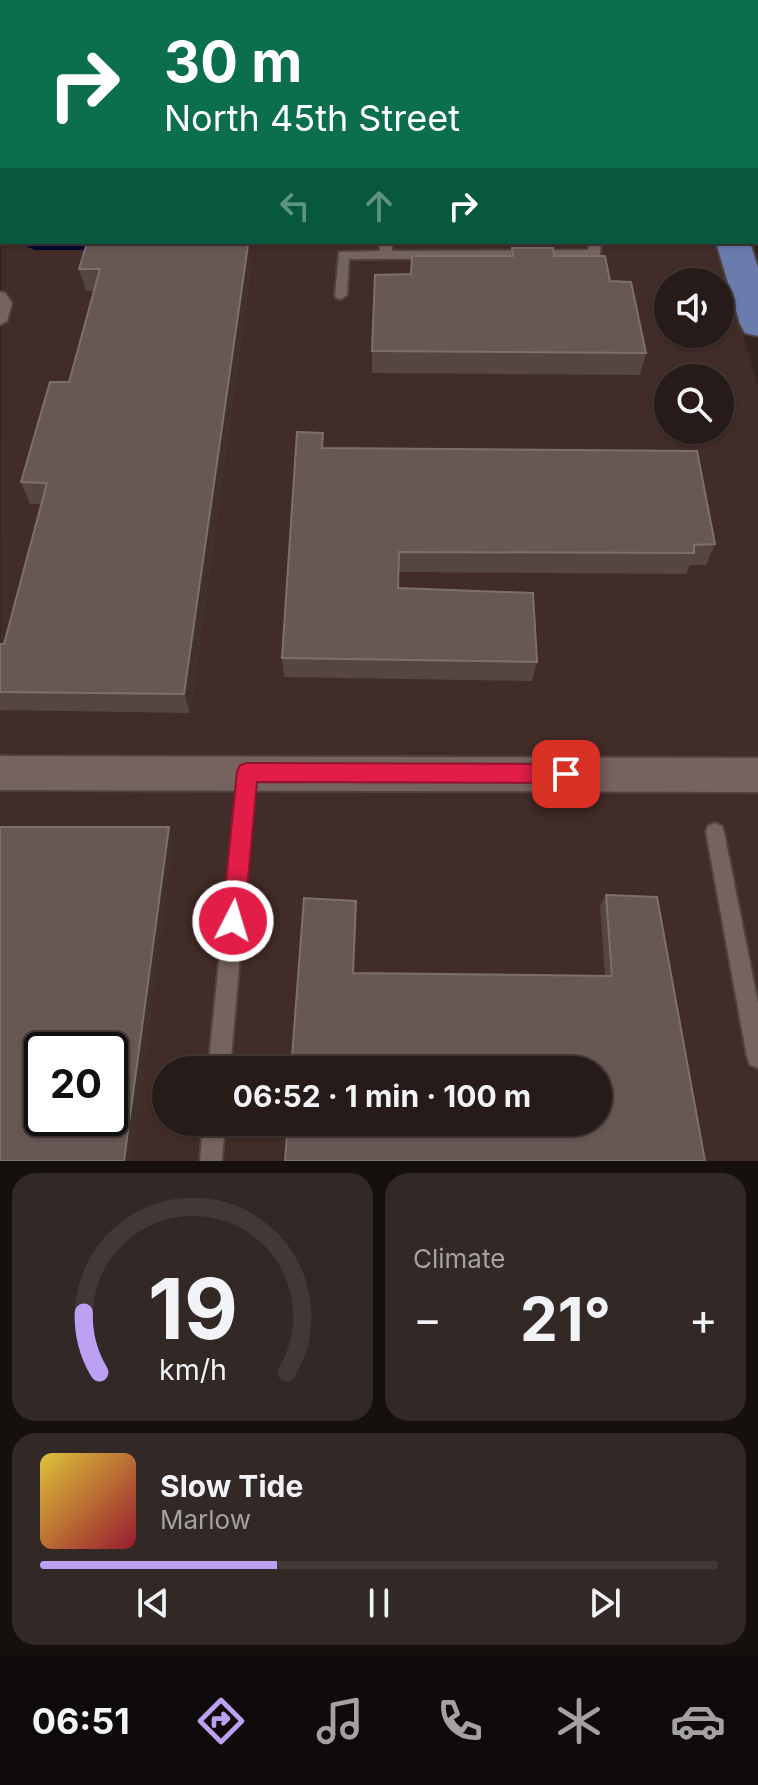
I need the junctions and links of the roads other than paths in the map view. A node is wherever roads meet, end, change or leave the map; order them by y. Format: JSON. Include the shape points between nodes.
{"nodes":[{"id":1,"x":595,"y":244,"type":"edge"},
{"id":2,"x":734,"y":244,"type":"edge"},
{"id":3,"x":385,"y":248,"type":"edge"},
{"id":4,"x":341,"y":295,"type":"dead end"},
{"id":5,"x":0,"y":296,"type":"edge"},
{"id":6,"x":0,"y":321,"type":"edge"},
{"id":7,"x":758,"y":324,"type":"edge"},
{"id":8,"x":247,"y":772,"type":"junction"},
{"id":9,"x":0,"y":773,"type":"edge"},
{"id":10,"x":758,"y":775,"type":"edge"},
{"id":11,"x":715,"y":832,"type":"dead end"},
{"id":12,"x":220,"y":1056,"type":"edge"},
{"id":13,"x":758,"y":1057,"type":"edge"},
{"id":14,"x":213,"y":1136,"type":"edge"},
{"id":15,"x":211,"y":1161,"type":"edge"}],
"edges":[{"from":1,"to":3,"type":"lane","via":[[594,254]]},
{"from":2,"to":7,"type":"main road"},
{"from":3,"to":4,"type":"lane","via":[[343,255]]},
{"from":5,"to":6,"type":"lane","via":[[6,303]]},
{"from":8,"to":9,"type":"street"},
{"from":8,"to":10,"type":"street"},
{"from":8,"to":12,"type":"lane"},
{"from":11,"to":13,"type":"lane"},
{"from":14,"to":15,"type":"lane"}]}
